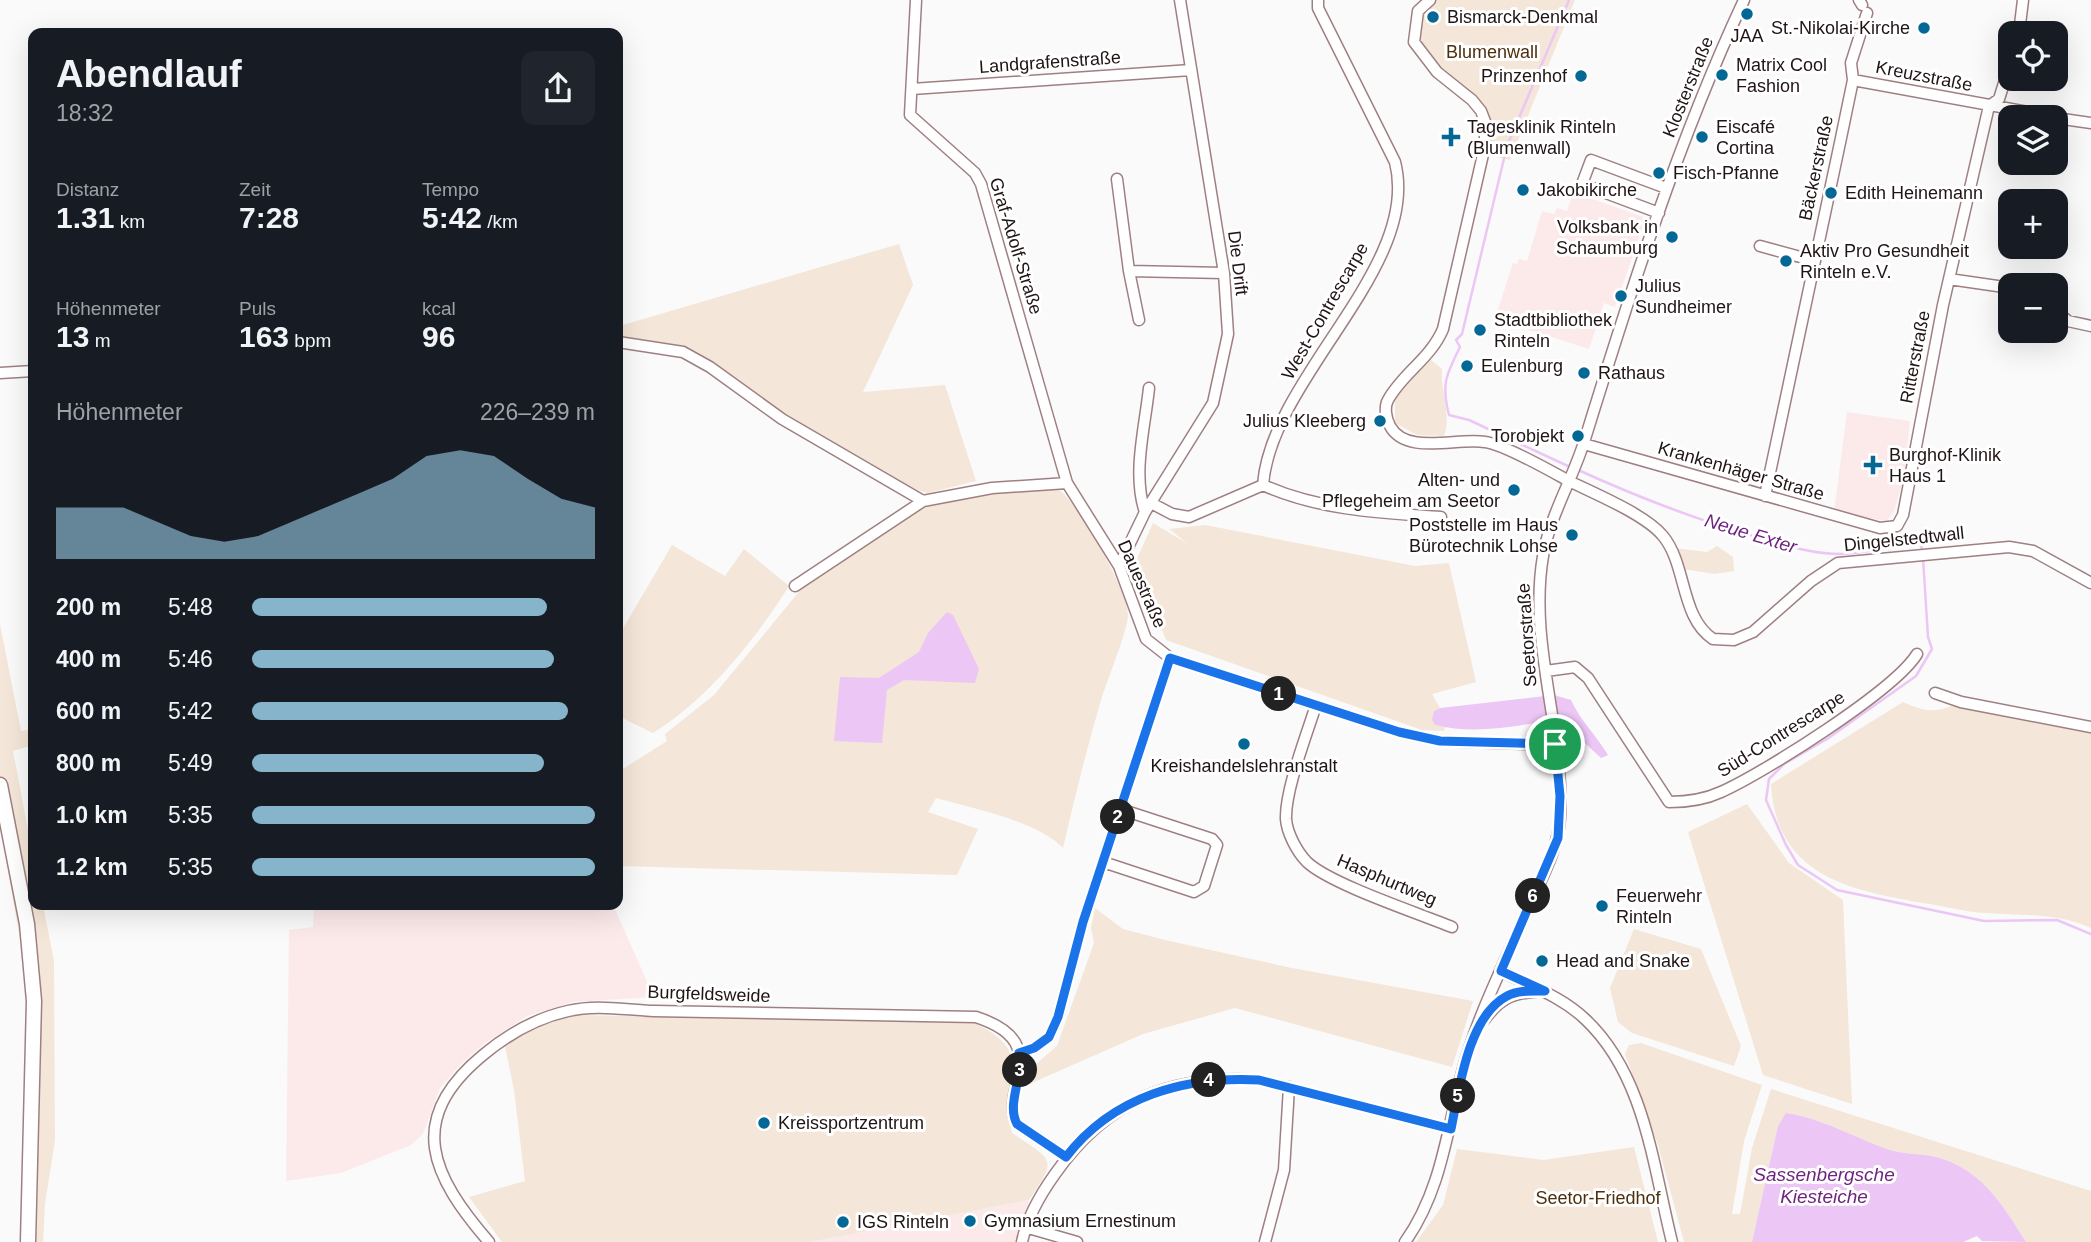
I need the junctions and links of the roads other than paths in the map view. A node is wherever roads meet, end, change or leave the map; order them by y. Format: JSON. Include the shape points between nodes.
{"nodes":[{"id":1,"x":1180,"y":0,"type":"edge"},
{"id":2,"x":1318,"y":0,"type":"edge"},
{"id":3,"x":1430,"y":0,"type":"edge"},
{"id":4,"x":1744,"y":0,"type":"edge"},
{"id":5,"x":2023,"y":0,"type":"edge"},
{"id":6,"x":919,"y":2,"type":"edge"},
{"id":7,"x":1863,"y":6,"type":"edge"},
{"id":8,"x":2020,"y":21,"type":"edge"},
{"id":9,"x":1191,"y":70,"type":"junction"},
{"id":10,"x":1853,"y":80,"type":"junction"},
{"id":11,"x":912,"y":89,"type":"junction"},
{"id":12,"x":2002,"y":91,"type":"edge"},
{"id":13,"x":1989,"y":106,"type":"junction"},
{"id":14,"x":1998,"y":107,"type":"edge"},
{"id":15,"x":2068,"y":119,"type":"edge"},
{"id":16,"x":2091,"y":123,"type":"edge"},
{"id":17,"x":1117,"y":179,"type":"dead end"},
{"id":18,"x":1666,"y":188,"type":"junction"},
{"id":19,"x":1659,"y":213,"type":"junction"},
{"id":20,"x":1760,"y":246,"type":"dead end"},
{"id":21,"x":1815,"y":261,"type":"junction"},
{"id":22,"x":1129,"y":271,"type":"junction"},
{"id":23,"x":1224,"y":273,"type":"junction"},
{"id":24,"x":1949,"y":279,"type":"junction"},
{"id":25,"x":1998,"y":286,"type":"edge"},
{"id":26,"x":1139,"y":320,"type":"dead end"},
{"id":27,"x":2068,"y":321,"type":"edge"},
{"id":28,"x":2091,"y":326,"type":"edge"},
{"id":29,"x":623,"y":343,"type":"edge"},
{"id":30,"x":28,"y":371,"type":"edge"},
{"id":31,"x":0,"y":373,"type":"edge"},
{"id":32,"x":1149,"y":388,"type":"dead end"},
{"id":33,"x":1584,"y":444,"type":"junction"},
{"id":34,"x":1572,"y":472,"type":"junction"},
{"id":35,"x":1067,"y":483,"type":"junction"},
{"id":36,"x":1263,"y":485,"type":"junction"},
{"id":37,"x":1765,"y":496,"type":"junction"},
{"id":38,"x":923,"y":501,"type":"junction"},
{"id":39,"x":1148,"y":508,"type":"junction"},
{"id":40,"x":1440,"y":517,"type":"dead end"},
{"id":41,"x":1890,"y":528,"type":"joint"},
{"id":42,"x":1119,"y":566,"type":"junction"},
{"id":43,"x":2091,"y":583,"type":"edge"},
{"id":44,"x":795,"y":586,"type":"dead end"},
{"id":45,"x":1917,"y":654,"type":"dead end"},
{"id":46,"x":1170,"y":658,"type":"junction"},
{"id":47,"x":1546,"y":671,"type":"junction"},
{"id":48,"x":1934,"y":693,"type":"dead end"},
{"id":49,"x":1316,"y":705,"type":"junction"},
{"id":50,"x":2091,"y":727,"type":"edge"},
{"id":51,"x":1554,"y":739,"type":"junction"},
{"id":52,"x":0,"y":785,"type":"edge"},
{"id":53,"x":1120,"y":809,"type":"junction"},
{"id":54,"x":1103,"y":862,"type":"junction"},
{"id":55,"x":1452,"y":928,"type":"dead end"},
{"id":56,"x":1501,"y":971,"type":"junction"},
{"id":57,"x":1545,"y":991,"type":"junction"},
{"id":58,"x":1476,"y":1032,"type":"junction"},
{"id":59,"x":1019,"y":1053,"type":"junction"},
{"id":60,"x":1289,"y":1087,"type":"junction"},
{"id":61,"x":1451,"y":1129,"type":"junction"},
{"id":62,"x":1066,"y":1157,"type":"junction"},
{"id":63,"x":1025,"y":1227,"type":"junction"},
{"id":64,"x":27,"y":1242,"type":"edge"},
{"id":65,"x":489,"y":1242,"type":"edge"},
{"id":66,"x":1022,"y":1242,"type":"edge"},
{"id":67,"x":1077,"y":1242,"type":"edge"},
{"id":68,"x":1265,"y":1242,"type":"edge"},
{"id":69,"x":1405,"y":1242,"type":"edge"},
{"id":70,"x":1672,"y":1242,"type":"edge"}],
"edges":[{"from":1,"to":9,"type":"street","name":"Die Drift"},
{"from":2,"to":36,"type":"street","name":"West-Contrescarpe","via":[[1395,162],[1400,180],[1398,206],[1366,282],[1283,416]]},
{"from":3,"to":34,"type":"street","via":[[1418,11],[1414,42],[1437,72],[1472,100],[1486,124],[1443,329],[1432,349],[1387,401],[1386,413],[1395,433],[1407,440],[1486,442]]},
{"from":4,"to":18,"type":"street","name":"Klosterstraße"},
{"from":5,"to":8,"type":"street"},
{"from":6,"to":11,"type":"street","name":"Graf-Adolf-Straße"},
{"from":7,"to":10,"type":"street","name":"Bäckerstraße"},
{"from":9,"to":11,"type":"street","name":"Landgrafenstraße"},
{"from":9,"to":23,"type":"street","name":"Die Drift"},
{"from":10,"to":13,"type":"street","name":"Kreuzstraße"},
{"from":10,"to":21,"type":"street","name":"Bäckerstraße"},
{"from":11,"to":35,"type":"street","name":"Graf-Adolf-Straße","via":[[910,115],[975,173],[981,184]]},
{"from":12,"to":13,"type":"street","name":"Ritterstraße"},
{"from":13,"to":14,"type":"street","name":"Kreuzstraße"},
{"from":13,"to":24,"type":"street","name":"Ritterstraße"},
{"from":15,"to":16,"type":"street","name":"Kreuzstraße"},
{"from":17,"to":22,"type":"street"},
{"from":18,"to":19,"type":"street","name":"Klosterstraße"},
{"from":18,"to":19,"type":"street","via":[[1591,160],[1582,184]]},
{"from":19,"to":33,"type":"street","name":"Klosterstraße"},
{"from":20,"to":21,"type":"street"},
{"from":21,"to":37,"type":"street","name":"Bäckerstraße"},
{"from":22,"to":23,"type":"street"},
{"from":22,"to":26,"type":"street"},
{"from":23,"to":39,"type":"street","name":"Die Drift","via":[[1228,334],[1213,403]]},
{"from":24,"to":25,"type":"street"},
{"from":24,"to":41,"type":"street","name":"Ritterstraße","via":[[1903,515],[1897,526]]},
{"from":27,"to":28,"type":"street"},
{"from":29,"to":38,"type":"street","via":[[682,352],[782,419]]},
{"from":30,"to":31,"type":"street"},
{"from":32,"to":39,"type":"street","via":[[1140,464],[1140,495]]},
{"from":33,"to":34,"type":"street","name":"Klosterstraße"},
{"from":33,"to":37,"type":"street","name":"Krankenhäger Straße"},
{"from":34,"to":43,"type":"street","name":"Dingelstedtwall","via":[[1662,535],[1697,621],[1713,639],[1734,640],[1753,632],[1811,581],[1838,564],[2020,548]]},
{"from":34,"to":47,"type":"street","name":"Seetorstraße","via":[[1547,537],[1541,575]]},
{"from":35,"to":38,"type":"street","via":[[992,488]]},
{"from":35,"to":42,"type":"street","name":"Dauestraße"},
{"from":36,"to":39,"type":"street","via":[[1189,517]]},
{"from":36,"to":40,"type":"street","via":[[1287,496],[1330,505]]},
{"from":37,"to":41,"type":"street","name":"Krankenhäger Straße"},
{"from":38,"to":44,"type":"street"},
{"from":39,"to":42,"type":"street","name":"Die Drift"},
{"from":42,"to":46,"type":"street","name":"Dauestraße","via":[[1146,639]]},
{"from":45,"to":47,"type":"street","name":"Süd-Contrescarpe","via":[[1908,670],[1878,693],[1763,769],[1720,793],[1685,802],[1669,802],[1588,678],[1574,667]]},
{"from":46,"to":49,"type":"street","name":"Dauestraße"},
{"from":46,"to":53,"type":"street"},
{"from":47,"to":51,"type":"street","name":"Seetorstraße"},
{"from":48,"to":50,"type":"street"},
{"from":49,"to":51,"type":"street","name":"Dauestraße","via":[[1440,741]]},
{"from":49,"to":55,"type":"street","name":"Hasphurtweg","via":[[1286,818],[1298,850],[1307,863],[1337,880]]},
{"from":51,"to":56,"type":"street","name":"Seetorstraße","via":[[1560,796],[1558,838]]},
{"from":52,"to":64,"type":"main road","via":[[32,964],[34,1070]]},
{"from":53,"to":54,"type":"street"},
{"from":53,"to":54,"type":"street","via":[[1212,839],[1217,845],[1209,873],[1204,886],[1194,892]]},
{"from":54,"to":59,"type":"street","via":[[1058,1017],[1049,1037]]},
{"from":56,"to":57,"type":"street"},
{"from":56,"to":58,"type":"street","name":"Seetorstraße"},
{"from":57,"to":58,"type":"street","via":[[1508,995],[1497,1002]]},
{"from":57,"to":70,"type":"street","via":[[1584,1018],[1612,1049],[1628,1077]]},
{"from":58,"to":61,"type":"street","name":"Seetorstraße"},
{"from":59,"to":62,"type":"street","via":[[1020,1076],[1012,1116]]},
{"from":59,"to":65,"type":"street","name":"Burgfeldsweide","via":[[1000,1028],[976,1017],[616,1007],[569,1010],[514,1033],[469,1066],[442,1100],[434,1129],[435,1150],[450,1194]]},
{"from":60,"to":61,"type":"street"},
{"from":60,"to":62,"type":"street","via":[[1227,1078],[1168,1087],[1116,1111]]},
{"from":60,"to":68,"type":"street","via":[[1284,1170]]},
{"from":61,"to":69,"type":"street","name":"Seetorstraße","via":[[1430,1196]]},
{"from":62,"to":63,"type":"street"},
{"from":63,"to":66,"type":"street"},
{"from":63,"to":67,"type":"street"}]}
